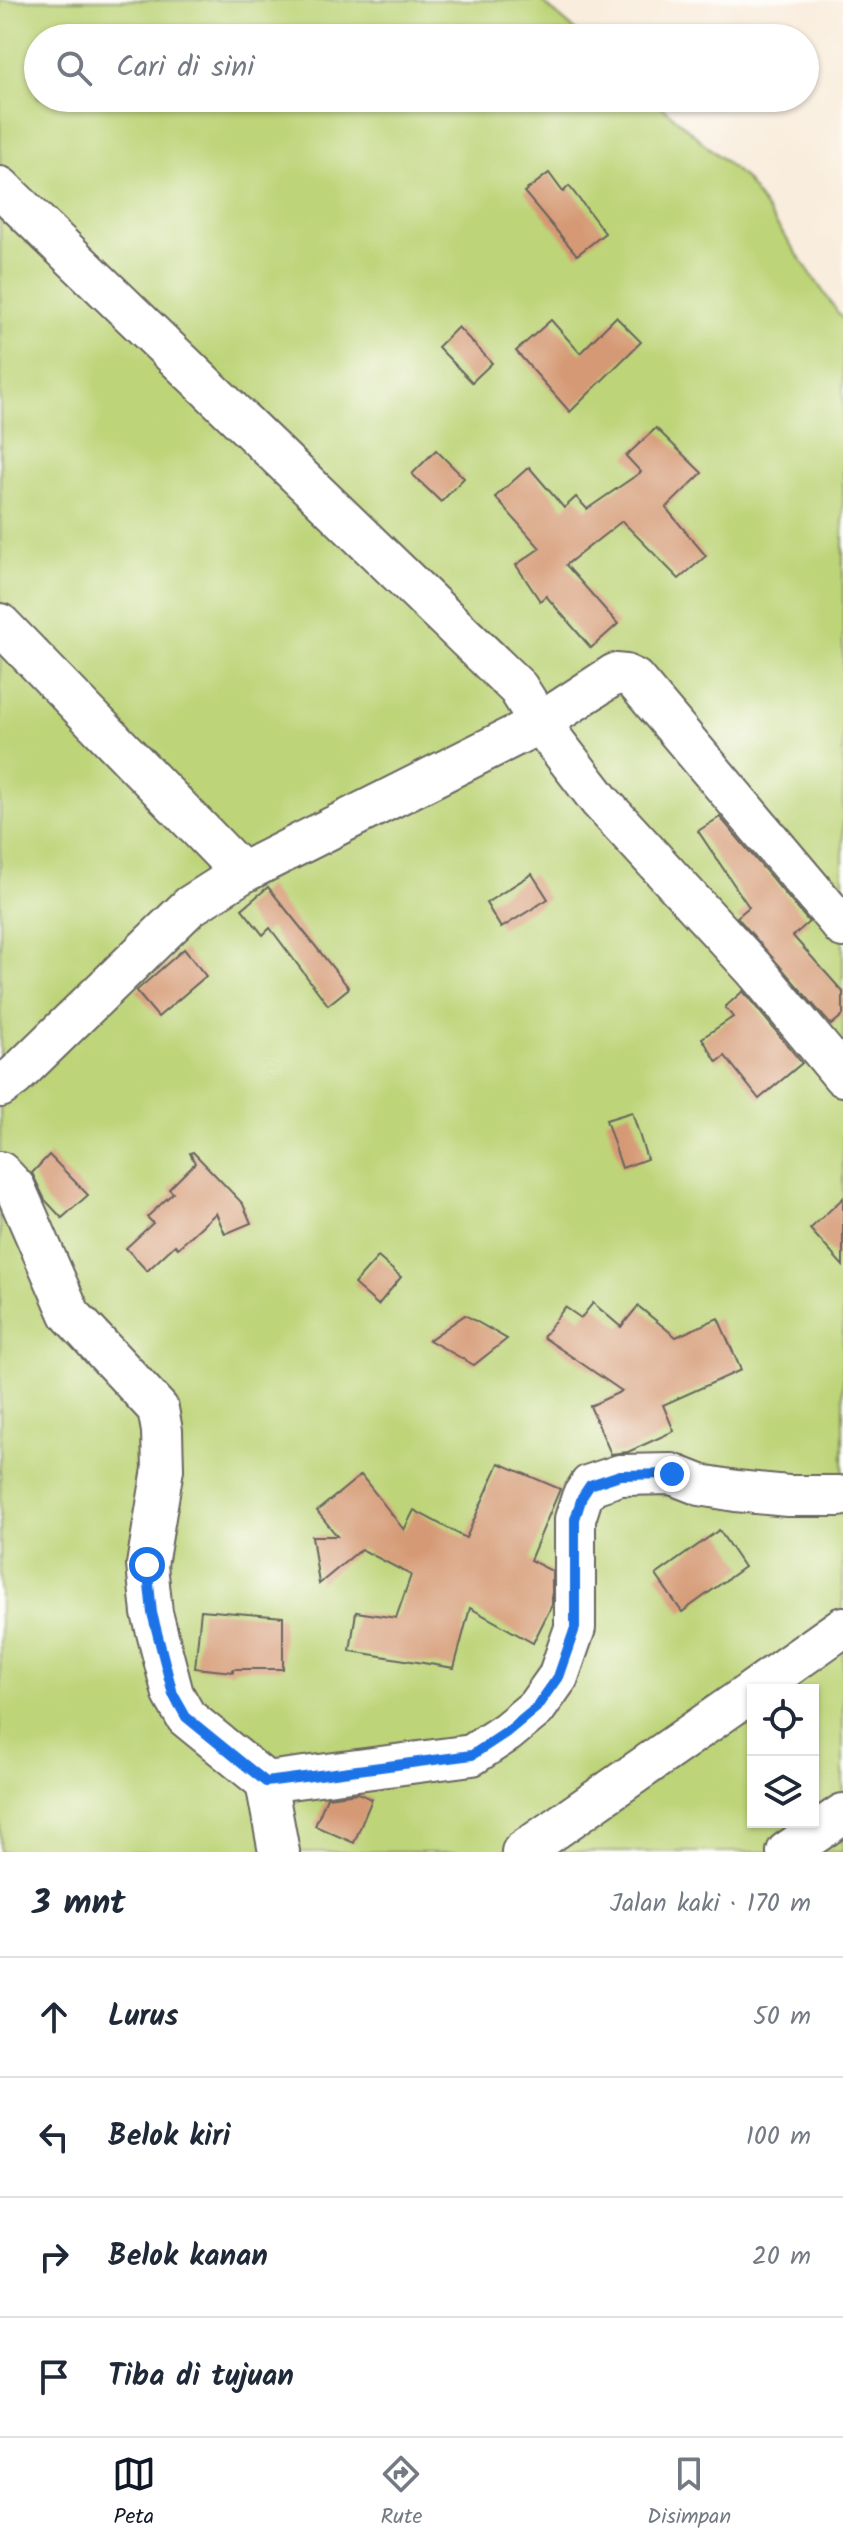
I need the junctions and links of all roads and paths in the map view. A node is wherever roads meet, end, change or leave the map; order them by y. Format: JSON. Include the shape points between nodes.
{"nodes":[{"id":1,"x":0,"y":187,"type":"edge"},
{"id":2,"x":0,"y":624,"type":"edge"},
{"id":3,"x":540,"y":723,"type":"junction"},
{"id":4,"x":242,"y":873,"type":"junction"},
{"id":5,"x":843,"y":927,"type":"edge"},
{"id":6,"x":843,"y":1076,"type":"edge"},
{"id":7,"x":0,"y":1087,"type":"edge"},
{"id":8,"x":0,"y":1172,"type":"edge"},
{"id":9,"x":839,"y":1496,"type":"dead end"},
{"id":10,"x":843,"y":1627,"type":"edge"},
{"id":11,"x":762,"y":1684,"type":"edge"},
{"id":12,"x":747,"y":1695,"type":"edge"},
{"id":13,"x":266,"y":1782,"type":"junction"},
{"id":14,"x":843,"y":1814,"type":"edge"},
{"id":15,"x":279,"y":1852,"type":"edge"},
{"id":16,"x":522,"y":1852,"type":"edge"},
{"id":17,"x":787,"y":1852,"type":"edge"}],
"edges":[{"from":1,"to":3,"type":"lane","via":[[518,688]]},
{"from":2,"to":4,"type":"lane"},
{"from":3,"to":4,"type":"lane"},
{"from":3,"to":5,"type":"lane","via":[[615,674],[634,679]]},
{"from":3,"to":6,"type":"lane","via":[[600,801],[756,971]]},
{"from":4,"to":7,"type":"lane","via":[[190,906]]},
{"from":8,"to":13,"type":"lane","via":[[15,1188],[70,1314],[158,1409],[163,1469],[147,1565],[152,1613],[173,1694],[186,1717]]},
{"from":9,"to":13,"type":"lane","via":[[736,1491],[672,1474],[620,1475],[590,1485],[575,1519],[575,1628],[558,1677],[536,1708],[472,1755]]},
{"from":10,"to":11,"type":"lane"},
{"from":12,"to":16,"type":"lane"},
{"from":13,"to":15,"type":"lane"},
{"from":14,"to":17,"type":"lane"}]}
